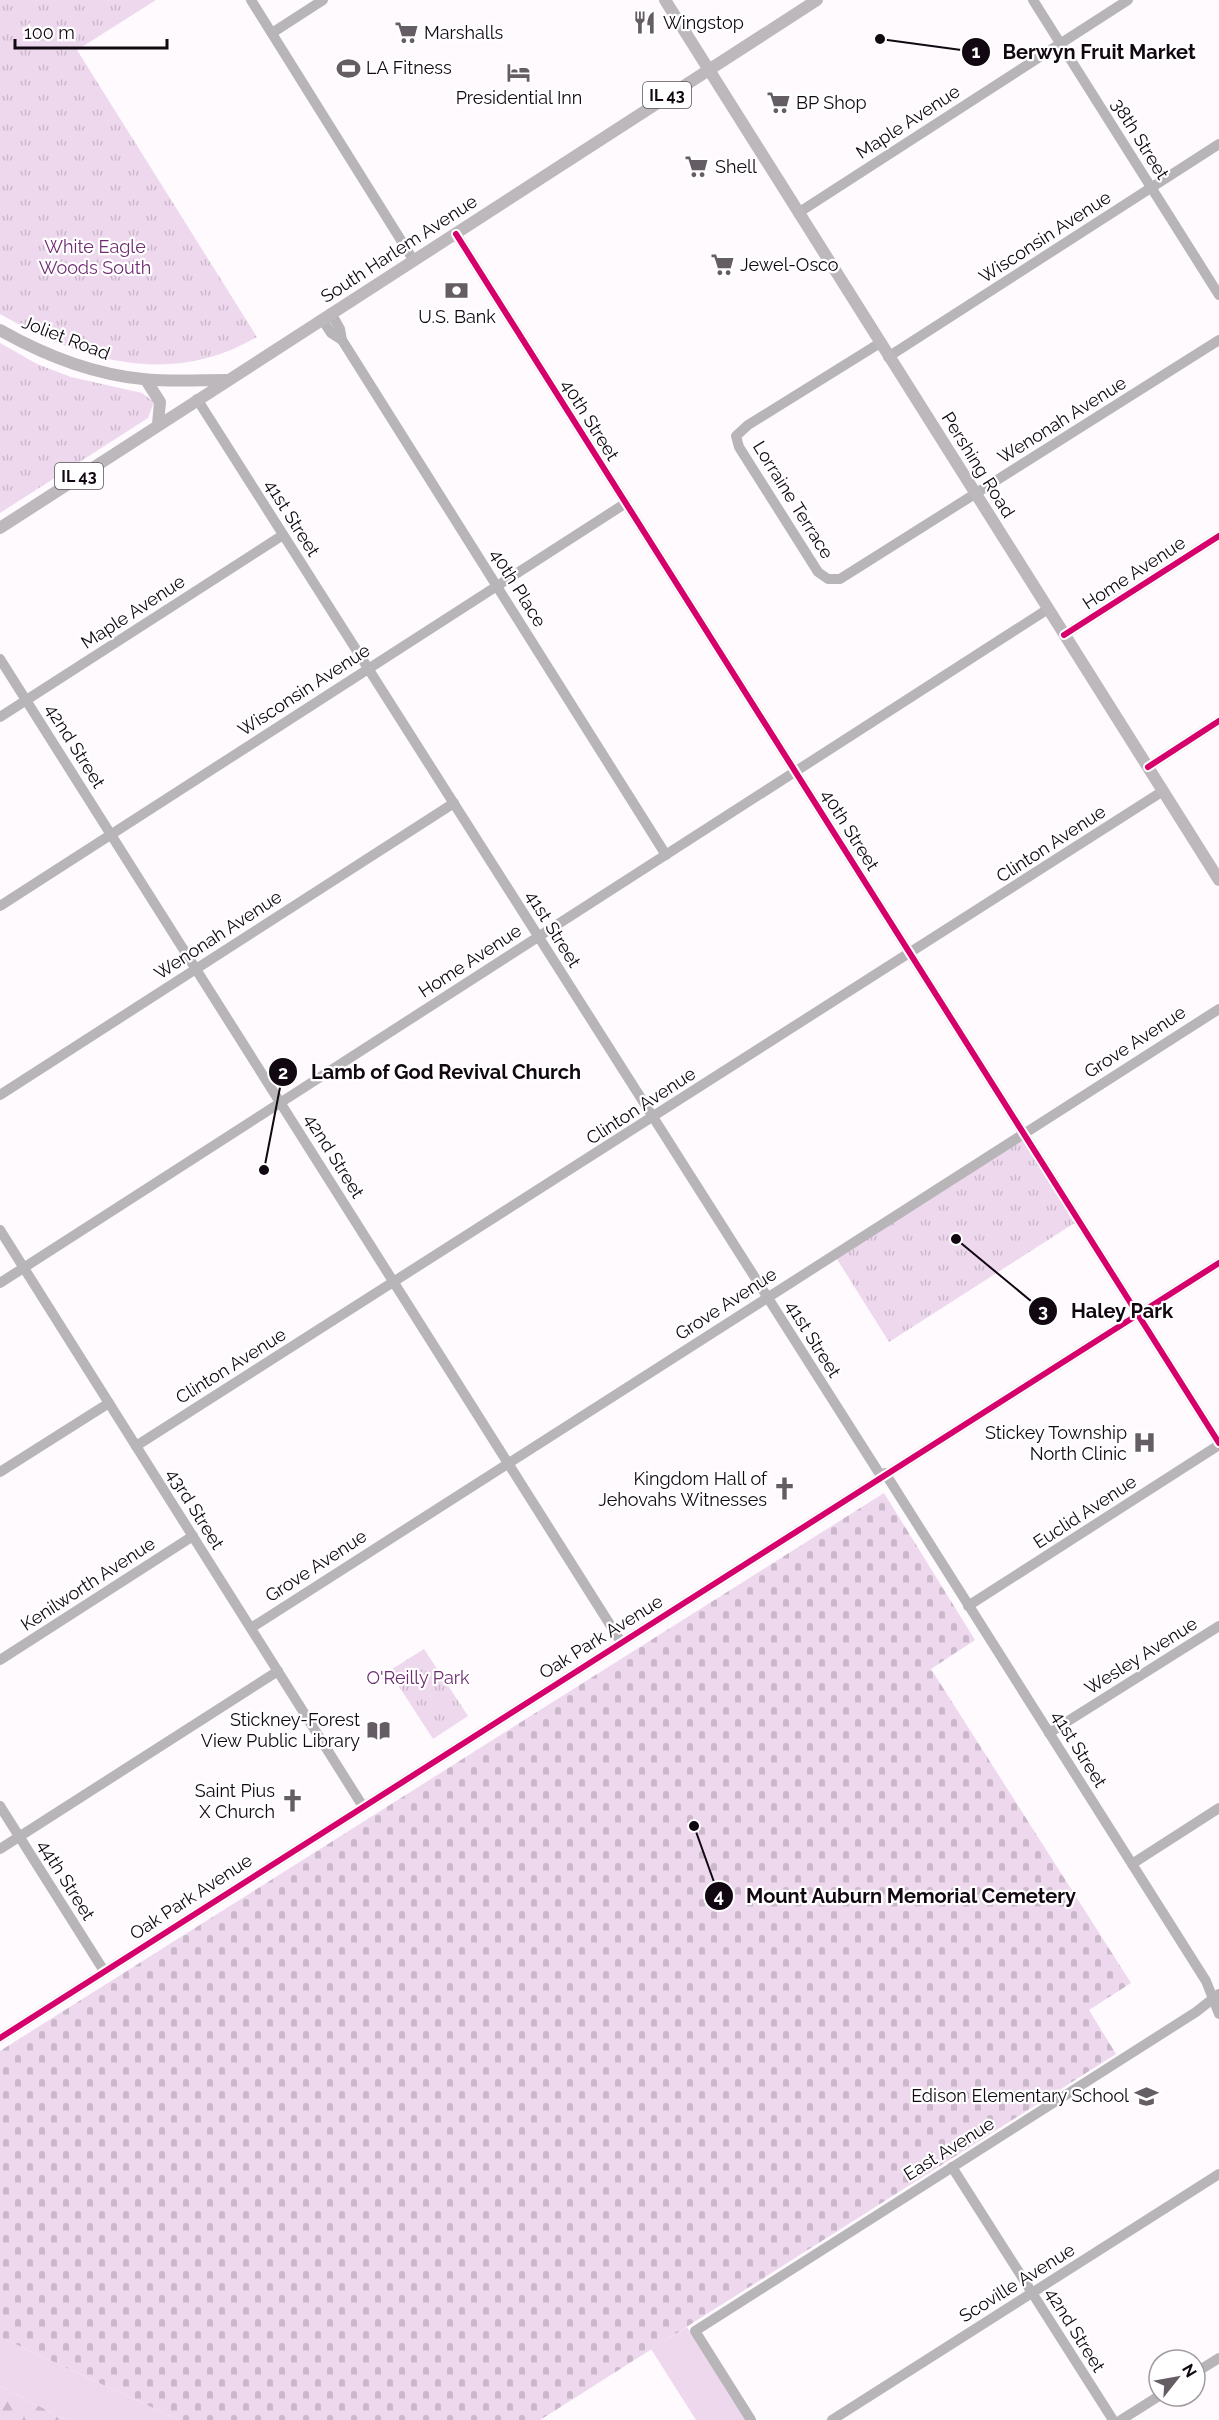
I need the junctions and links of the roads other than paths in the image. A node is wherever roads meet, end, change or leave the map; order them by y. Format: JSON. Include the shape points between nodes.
{"nodes":[{"id":1,"x":251,"y":0,"type":"edge"},
{"id":2,"x":323,"y":0,"type":"edge"},
{"id":3,"x":665,"y":0,"type":"edge"},
{"id":4,"x":817,"y":0,"type":"edge"},
{"id":5,"x":1033,"y":0,"type":"edge"},
{"id":6,"x":1128,"y":0,"type":"edge"},
{"id":7,"x":272,"y":33,"type":"junction"},
{"id":8,"x":1060,"y":44,"type":"junction"},
{"id":9,"x":707,"y":70,"type":"junction"},
{"id":10,"x":1219,"y":144,"type":"edge"},
{"id":11,"x":1151,"y":188,"type":"junction"},
{"id":12,"x":798,"y":213,"type":"junction"},
{"id":13,"x":456,"y":234,"type":"junction"},
{"id":14,"x":414,"y":261,"type":"junction"},
{"id":15,"x":1219,"y":295,"type":"edge"},
{"id":16,"x":327,"y":316,"type":"junction"},
{"id":17,"x":0,"y":330,"type":"edge"},
{"id":18,"x":1219,"y":340,"type":"edge"},
{"id":19,"x":880,"y":343,"type":"junction"},
{"id":20,"x":888,"y":357,"type":"junction"},
{"id":21,"x":146,"y":380,"type":"junction"},
{"id":22,"x":227,"y":380,"type":"junction"},
{"id":23,"x":197,"y":399,"type":"junction"},
{"id":24,"x":158,"y":424,"type":"junction"},
{"id":25,"x":975,"y":494,"type":"junction"},
{"id":26,"x":626,"y":503,"type":"junction"},
{"id":27,"x":0,"y":528,"type":"edge"},
{"id":28,"x":283,"y":535,"type":"junction"},
{"id":29,"x":1219,"y":536,"type":"edge"},
{"id":30,"x":828,"y":579,"type":"joint"},
{"id":31,"x":497,"y":586,"type":"junction"},
{"id":32,"x":1048,"y":609,"type":"junction"},
{"id":33,"x":1064,"y":635,"type":"junction"},
{"id":34,"x":0,"y":659,"type":"edge"},
{"id":35,"x":368,"y":668,"type":"junction"},
{"id":36,"x":26,"y":700,"type":"junction"},
{"id":37,"x":0,"y":717,"type":"edge"},
{"id":38,"x":1219,"y":721,"type":"edge"},
{"id":39,"x":1148,"y":767,"type":"junction"},
{"id":40,"x":795,"y":772,"type":"junction"},
{"id":41,"x":1163,"y":791,"type":"junction"},
{"id":42,"x":454,"y":803,"type":"junction"},
{"id":43,"x":111,"y":834,"type":"junction"},
{"id":44,"x":666,"y":855,"type":"junction"},
{"id":45,"x":1219,"y":880,"type":"edge"},
{"id":46,"x":0,"y":906,"type":"edge"},
{"id":47,"x":538,"y":937,"type":"junction"},
{"id":48,"x":910,"y":954,"type":"junction"},
{"id":49,"x":196,"y":969,"type":"junction"},
{"id":50,"x":1219,"y":1008,"type":"edge"},
{"id":51,"x":0,"y":1095,"type":"edge"},
{"id":52,"x":280,"y":1102,"type":"junction"},
{"id":53,"x":653,"y":1118,"type":"junction"},
{"id":54,"x":1024,"y":1133,"type":"junction"},
{"id":55,"x":0,"y":1230,"type":"edge"},
{"id":56,"x":1219,"y":1263,"type":"edge"},
{"id":57,"x":24,"y":1268,"type":"junction"},
{"id":58,"x":394,"y":1282,"type":"junction"},
{"id":59,"x":0,"y":1283,"type":"edge"},
{"id":60,"x":767,"y":1297,"type":"junction"},
{"id":61,"x":1138,"y":1314,"type":"junction"},
{"id":62,"x":109,"y":1402,"type":"junction"},
{"id":63,"x":1219,"y":1444,"type":"edge"},
{"id":64,"x":136,"y":1446,"type":"junction"},
{"id":65,"x":508,"y":1463,"type":"junction"},
{"id":66,"x":0,"y":1472,"type":"edge"},
{"id":67,"x":883,"y":1474,"type":"junction"},
{"id":68,"x":193,"y":1536,"type":"junction"},
{"id":69,"x":968,"y":1606,"type":"junction"},
{"id":70,"x":1219,"y":1626,"type":"edge"},
{"id":71,"x":251,"y":1628,"type":"junction"},
{"id":72,"x":621,"y":1642,"type":"junction"},
{"id":73,"x":0,"y":1660,"type":"edge"},
{"id":74,"x":278,"y":1671,"type":"junction"},
{"id":75,"x":1049,"y":1733,"type":"junction"},
{"id":76,"x":362,"y":1805,"type":"junction"},
{"id":77,"x":0,"y":1806,"type":"edge"},
{"id":78,"x":1219,"y":1808,"type":"edge"},
{"id":79,"x":20,"y":1837,"type":"junction"},
{"id":80,"x":0,"y":1849,"type":"edge"},
{"id":81,"x":1132,"y":1864,"type":"junction"},
{"id":82,"x":104,"y":1971,"type":"junction"},
{"id":83,"x":1216,"y":1997,"type":"edge"},
{"id":84,"x":1219,"y":2014,"type":"edge"},
{"id":85,"x":0,"y":2038,"type":"edge"},
{"id":86,"x":952,"y":2167,"type":"junction"},
{"id":87,"x":1219,"y":2174,"type":"edge"},
{"id":88,"x":1032,"y":2293,"type":"junction"},
{"id":89,"x":1147,"y":2404,"type":"edge"},
{"id":90,"x":751,"y":2420,"type":"edge"},
{"id":91,"x":832,"y":2420,"type":"edge"},
{"id":92,"x":1113,"y":2420,"type":"edge"},
{"id":93,"x":1121,"y":2420,"type":"edge"}],
"edges":[{"from":1,"to":7,"type":"street"},
{"from":2,"to":7,"type":"street"},
{"from":3,"to":9,"type":"main road","name":"Pershing Road"},
{"from":4,"to":9,"type":"main road","name":"South Harlem Avenue","number":"IL 43"},
{"from":5,"to":8,"type":"street","name":"38th Street"},
{"from":6,"to":8,"type":"street","name":"Maple Avenue"},
{"from":7,"to":14,"type":"street"},
{"from":8,"to":11,"type":"street","name":"38th Street"},
{"from":8,"to":12,"type":"street","name":"Maple Avenue"},
{"from":9,"to":12,"type":"main road","name":"Pershing Road"},
{"from":9,"to":13,"type":"main road","name":"South Harlem Avenue","number":"IL 43"},
{"from":10,"to":11,"type":"street","name":"Wisconsin Avenue"},
{"from":11,"to":15,"type":"street","name":"38th Street"},
{"from":11,"to":20,"type":"street","name":"Wisconsin Avenue"},
{"from":12,"to":19,"type":"main road","name":"Pershing Road"},
{"from":13,"to":14,"type":"main road","name":"South Harlem Avenue","number":"IL 43"},
{"from":13,"to":26,"type":"street","name":"40th Street"},
{"from":14,"to":16,"type":"main road","name":"South Harlem Avenue","number":"IL 43"},
{"from":16,"to":22,"type":"main road","name":"South Harlem Avenue","number":"IL 43"},
{"from":16,"to":31,"type":"street","name":"40th Place","via":[[331,333],[342,340]]},
{"from":17,"to":21,"type":"main road","name":"Joliet Road","via":[[96,371]]},
{"from":18,"to":25,"type":"street","name":"Wenonah Avenue"},
{"from":19,"to":20,"type":"main road","name":"Pershing Road"},
{"from":19,"to":30,"type":"street","name":"Lorraine Terrace","via":[[748,424],[736,436],[739,447],[818,572]]},
{"from":20,"to":25,"type":"main road","name":"Pershing Road"},
{"from":21,"to":22,"type":"main road","name":"Joliet Road"},
{"from":21,"to":24,"type":"main road","via":[[160,402]]},
{"from":22,"to":23,"type":"main road","name":"South Harlem Avenue","number":"IL 43"},
{"from":23,"to":24,"type":"main road","name":"South Harlem Avenue","number":"IL 43"},
{"from":23,"to":28,"type":"street","name":"41st Street"},
{"from":24,"to":27,"type":"main road","name":"South Harlem Avenue","number":"IL 43"},
{"from":25,"to":30,"type":"street","name":"Wenonah Avenue","via":[[840,579]]},
{"from":25,"to":32,"type":"main road","name":"Pershing Road"},
{"from":26,"to":31,"type":"street","name":"Wisconsin Avenue"},
{"from":26,"to":40,"type":"street","name":"40th Street"},
{"from":28,"to":35,"type":"street","name":"41st Street"},
{"from":28,"to":36,"type":"street","name":"Maple Avenue"},
{"from":29,"to":33,"type":"street","name":"Home Avenue"},
{"from":31,"to":35,"type":"street","name":"Wisconsin Avenue"},
{"from":31,"to":44,"type":"street","name":"40th Place"},
{"from":32,"to":33,"type":"main road","name":"Pershing Road"},
{"from":32,"to":40,"type":"street","name":"Home Avenue"},
{"from":33,"to":39,"type":"main road","name":"Pershing Road"},
{"from":34,"to":36,"type":"street","name":"42nd Street"},
{"from":35,"to":42,"type":"street","name":"41st Street"},
{"from":35,"to":43,"type":"street","name":"Wisconsin Avenue"},
{"from":36,"to":37,"type":"street","name":"Maple Avenue"},
{"from":36,"to":43,"type":"street","name":"42nd Street"},
{"from":38,"to":39,"type":"street"},
{"from":39,"to":41,"type":"main road","name":"Pershing Road"},
{"from":40,"to":44,"type":"street","name":"Home Avenue"},
{"from":40,"to":48,"type":"street","name":"40th Street"},
{"from":41,"to":45,"type":"main road","name":"Pershing Road"},
{"from":41,"to":48,"type":"street","name":"Clinton Avenue"},
{"from":42,"to":47,"type":"street","name":"41st Street"},
{"from":42,"to":49,"type":"street","name":"Wenonah Avenue"},
{"from":43,"to":46,"type":"street","name":"Wisconsin Avenue"},
{"from":43,"to":49,"type":"street","name":"42nd Street"},
{"from":44,"to":47,"type":"street","name":"Home Avenue"},
{"from":47,"to":52,"type":"street","name":"Home Avenue"},
{"from":47,"to":53,"type":"street","name":"41st Street"},
{"from":48,"to":53,"type":"street","name":"Clinton Avenue"},
{"from":48,"to":54,"type":"street","name":"40th Street"},
{"from":49,"to":51,"type":"street","name":"Wenonah Avenue"},
{"from":49,"to":52,"type":"street","name":"42nd Street"},
{"from":50,"to":54,"type":"street","name":"Grove Avenue"},
{"from":52,"to":57,"type":"street","name":"Home Avenue"},
{"from":52,"to":58,"type":"street","name":"42nd Street"},
{"from":53,"to":58,"type":"street","name":"Clinton Avenue"},
{"from":53,"to":60,"type":"street","name":"41st Street"},
{"from":54,"to":60,"type":"street","name":"Grove Avenue"},
{"from":54,"to":61,"type":"street","name":"40th Street"},
{"from":55,"to":57,"type":"street","name":"43rd Street"},
{"from":56,"to":61,"type":"street","name":"Oak Park Avenue"},
{"from":57,"to":59,"type":"street","name":"Home Avenue"},
{"from":57,"to":62,"type":"street","name":"43rd Street"},
{"from":58,"to":64,"type":"street","name":"Clinton Avenue"},
{"from":58,"to":65,"type":"street","name":"42nd Street"},
{"from":60,"to":65,"type":"street","name":"Grove Avenue"},
{"from":60,"to":67,"type":"street","name":"41st Street"},
{"from":61,"to":63,"type":"street","name":"40th Street"},
{"from":61,"to":67,"type":"street","name":"Oak Park Avenue"},
{"from":62,"to":64,"type":"street","name":"43rd Street"},
{"from":62,"to":66,"type":"street"},
{"from":63,"to":69,"type":"street","name":"Euclid Avenue"},
{"from":64,"to":68,"type":"street","name":"43rd Street"},
{"from":65,"to":71,"type":"street","name":"Grove Avenue"},
{"from":65,"to":72,"type":"street","name":"42nd Street"},
{"from":67,"to":69,"type":"street","name":"41st Street"},
{"from":67,"to":72,"type":"street","name":"Oak Park Avenue"},
{"from":68,"to":71,"type":"street","name":"43rd Street"},
{"from":68,"to":73,"type":"street","name":"Kenilworth Avenue"},
{"from":69,"to":75,"type":"street","name":"41st Street"},
{"from":70,"to":75,"type":"street","name":"Wesley Avenue"},
{"from":71,"to":74,"type":"street","name":"43rd Street"},
{"from":72,"to":76,"type":"street","name":"Oak Park Avenue"},
{"from":74,"to":76,"type":"street","name":"43rd Street"},
{"from":74,"to":79,"type":"street"},
{"from":75,"to":81,"type":"street","name":"41st Street"},
{"from":76,"to":82,"type":"street","name":"Oak Park Avenue"},
{"from":77,"to":79,"type":"street","name":"44th Street"},
{"from":78,"to":81,"type":"street"},
{"from":79,"to":80,"type":"street"},
{"from":79,"to":82,"type":"street","name":"44th Street"},
{"from":81,"to":83,"type":"street","name":"41st Street"},
{"from":82,"to":85,"type":"street","name":"Oak Park Avenue"},
{"from":83,"to":84,"type":"street","name":"41st Street"},
{"from":83,"to":86,"type":"street","name":"East Avenue"},
{"from":86,"to":88,"type":"street","name":"42nd Street"},
{"from":86,"to":90,"type":"street","name":"East Avenue","via":[[695,2331]]},
{"from":87,"to":88,"type":"street","name":"Scoville Avenue"},
{"from":88,"to":91,"type":"street","name":"Scoville Avenue"},
{"from":88,"to":92,"type":"street","name":"42nd Street"},
{"from":89,"to":93,"type":"street"}]}
